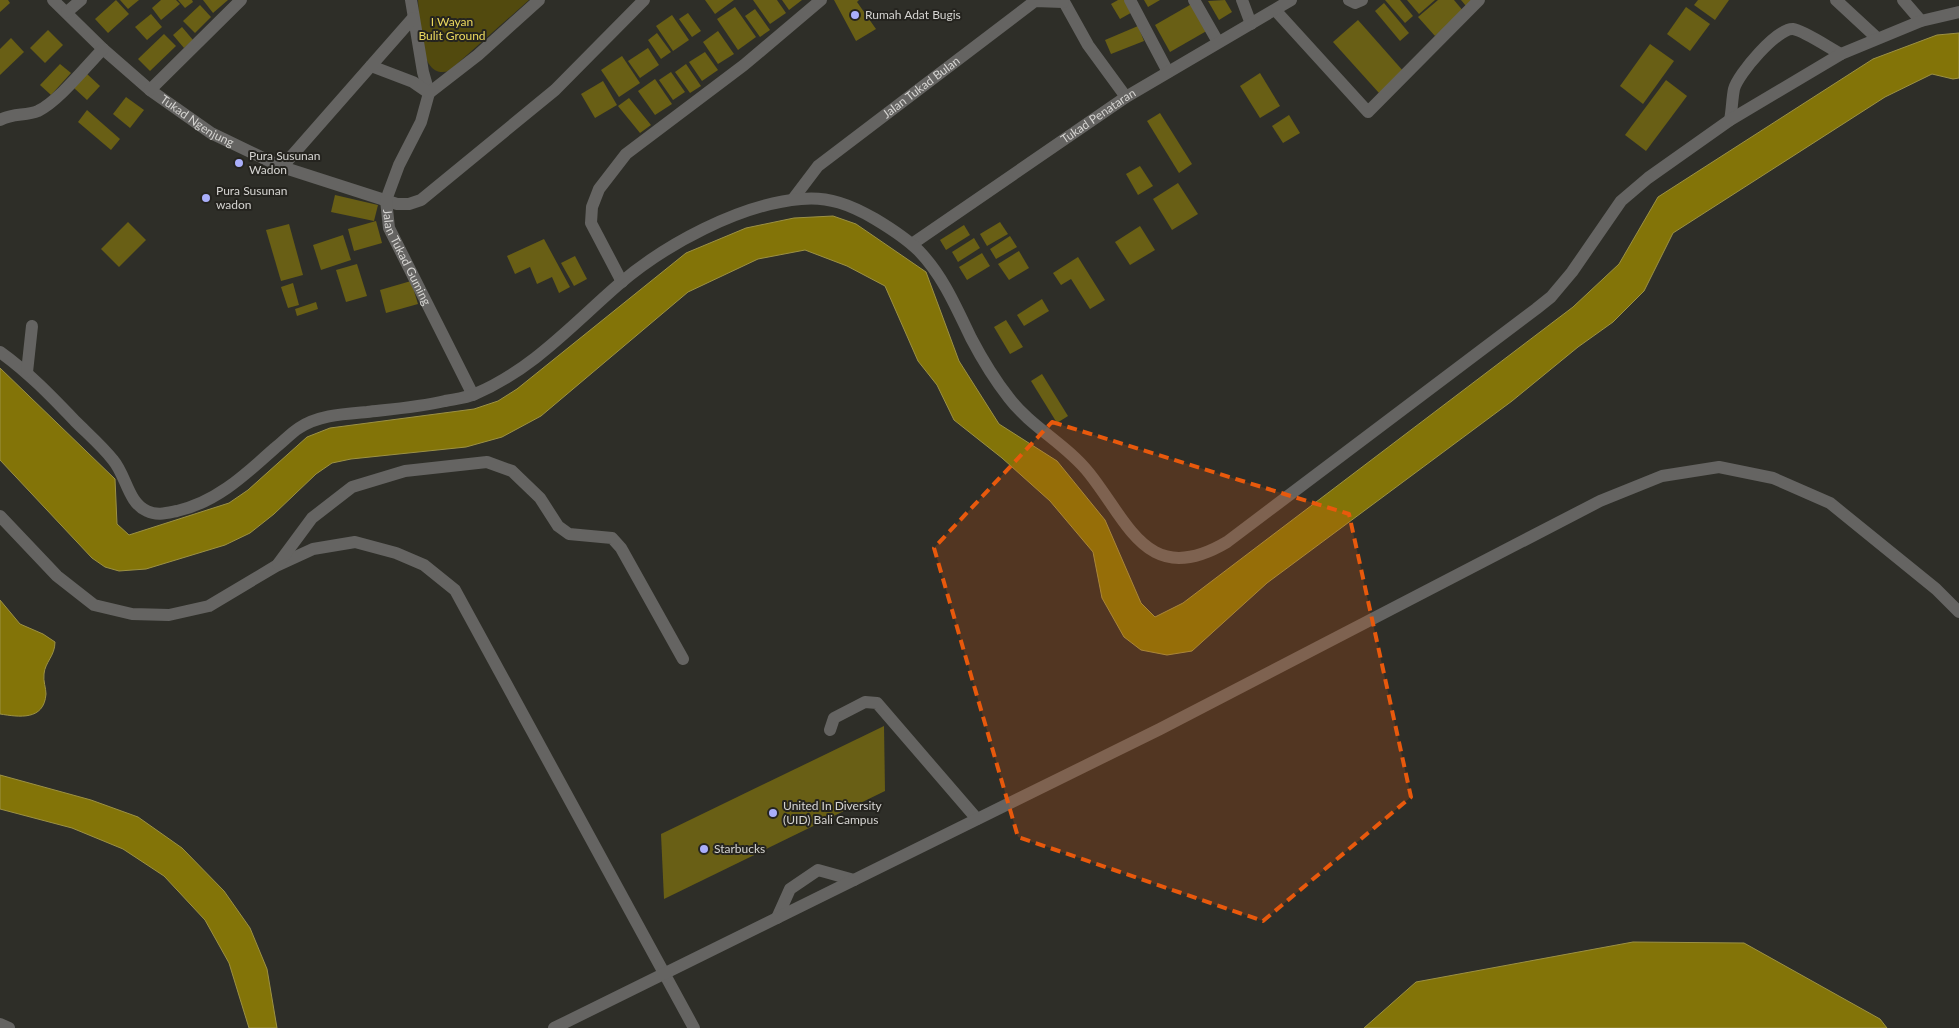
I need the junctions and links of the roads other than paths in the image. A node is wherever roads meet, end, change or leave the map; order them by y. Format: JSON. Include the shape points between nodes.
{"nodes":[{"id":1,"x":53,"y":0,"type":"edge"},
{"id":2,"x":81,"y":0,"type":"edge"},
{"id":3,"x":241,"y":0,"type":"edge"},
{"id":4,"x":411,"y":0,"type":"edge"},
{"id":5,"x":539,"y":0,"type":"edge"},
{"id":6,"x":644,"y":0,"type":"edge"},
{"id":7,"x":821,"y":0,"type":"edge"},
{"id":8,"x":1130,"y":0,"type":"edge"},
{"id":9,"x":1194,"y":0,"type":"edge"},
{"id":10,"x":1242,"y":0,"type":"edge"},
{"id":11,"x":1291,"y":0,"type":"edge"},
{"id":12,"x":1349,"y":0,"type":"edge"},
{"id":13,"x":1362,"y":0,"type":"edge"},
{"id":14,"x":1479,"y":0,"type":"edge"},
{"id":15,"x":1836,"y":0,"type":"edge"},
{"id":16,"x":1903,"y":0,"type":"edge"},
{"id":17,"x":1063,"y":1,"type":"edge"},
{"id":18,"x":1276,"y":11,"type":"junction"},
{"id":19,"x":67,"y":12,"type":"junction"},
{"id":20,"x":1959,"y":12,"type":"edge"},
{"id":21,"x":413,"y":18,"type":"junction"},
{"id":22,"x":1921,"y":20,"type":"junction"},
{"id":23,"x":1251,"y":24,"type":"junction"},
{"id":24,"x":1877,"y":38,"type":"junction"},
{"id":25,"x":1218,"y":42,"type":"junction"},
{"id":26,"x":103,"y":49,"type":"junction"},
{"id":27,"x":1841,"y":54,"type":"junction"},
{"id":28,"x":371,"y":66,"type":"junction"},
{"id":29,"x":1168,"y":72,"type":"junction"},
{"id":30,"x":150,"y":90,"type":"junction"},
{"id":31,"x":429,"y":93,"type":"junction"},
{"id":32,"x":1126,"y":97,"type":"junction"},
{"id":33,"x":0,"y":120,"type":"edge"},
{"id":34,"x":1730,"y":120,"type":"junction"},
{"id":35,"x":282,"y":167,"type":"junction"},
{"id":36,"x":793,"y":199,"type":"junction"},
{"id":37,"x":386,"y":200,"type":"junction"},
{"id":38,"x":912,"y":244,"type":"junction"},
{"id":39,"x":622,"y":282,"type":"junction"},
{"id":40,"x":32,"y":326,"type":"dead end"},
{"id":41,"x":0,"y":352,"type":"edge"},
{"id":42,"x":27,"y":372,"type":"junction"},
{"id":43,"x":473,"y":395,"type":"junction"},
{"id":44,"x":0,"y":516,"type":"edge"},
{"id":45,"x":276,"y":566,"type":"junction"},
{"id":46,"x":1959,"y":612,"type":"edge"},
{"id":47,"x":683,"y":659,"type":"dead end"},
{"id":48,"x":830,"y":730,"type":"dead end"},
{"id":49,"x":977,"y":819,"type":"junction"},
{"id":50,"x":854,"y":880,"type":"junction"},
{"id":51,"x":777,"y":918,"type":"junction"},
{"id":52,"x":664,"y":974,"type":"junction"},
{"id":53,"x":0,"y":1024,"type":"edge"},
{"id":54,"x":9,"y":1028,"type":"edge"},
{"id":55,"x":554,"y":1028,"type":"edge"},
{"id":56,"x":694,"y":1028,"type":"edge"}],
"edges":[{"from":1,"to":19,"type":"street","name":"Tukad Ngenjung"},
{"from":2,"to":19,"type":"street"},
{"from":3,"to":30,"type":"street","name":"Tukad Ngenjung"},
{"from":4,"to":21,"type":"street"},
{"from":5,"to":31,"type":"street","via":[[478,55]]},
{"from":6,"to":37,"type":"street","name":"Tukad Ngenjung","via":[[555,90],[421,200],[409,204]]},
{"from":7,"to":39,"type":"street","via":[[744,65],[626,154],[612,170],[599,189],[590,223]]},
{"from":8,"to":29,"type":"street"},
{"from":9,"to":25,"type":"street"},
{"from":10,"to":23,"type":"street"},
{"from":11,"to":18,"type":"street","name":"Tukad Penataran"},
{"from":12,"to":13,"type":"street","via":[[1355,4]]},
{"from":14,"to":18,"type":"street","via":[[1368,112]]},
{"from":15,"to":24,"type":"street"},
{"from":16,"to":22,"type":"street"},
{"from":17,"to":32,"type":"street","name":"Jalan Tukad Bulan","via":[[1088,44]]},
{"from":17,"to":36,"type":"street","name":"Jalan Tukad Bulan","via":[[1035,1],[818,166]]},
{"from":18,"to":23,"type":"street","name":"Tukad Penataran"},
{"from":19,"to":26,"type":"street","name":"Tukad Ngenjung"},
{"from":20,"to":22,"type":"street"},
{"from":21,"to":28,"type":"street"},
{"from":21,"to":31,"type":"street"},
{"from":22,"to":24,"type":"street"},
{"from":23,"to":25,"type":"street","name":"Tukad Penataran"},
{"from":24,"to":27,"type":"street"},
{"from":25,"to":29,"type":"street","name":"Tukad Penataran"},
{"from":26,"to":30,"type":"street","name":"Tukad Ngenjung"},
{"from":26,"to":33,"type":"street","via":[[49,105],[36,112],[6,116]]},
{"from":27,"to":34,"type":"street"},
{"from":27,"to":34,"type":"street","via":[[1794,29],[1785,31],[1772,40],[1741,75],[1734,88]]},
{"from":28,"to":31,"type":"street","via":[[412,82]]},
{"from":28,"to":35,"type":"street"},
{"from":29,"to":32,"type":"street","name":"Tukad Penataran"},
{"from":30,"to":35,"type":"street","name":"Tukad Ngenjung","via":[[211,133]]},
{"from":31,"to":37,"type":"street","name":"Jalan Tukad Guming","via":[[421,122]]},
{"from":32,"to":38,"type":"street","name":"Tukad Penataran"},
{"from":34,"to":38,"type":"street","via":[[1648,178],[1622,201],[1572,272],[1536,309],[1227,542],[1187,559],[1161,555],[1135,537],[1085,468],[1016,407],[991,372],[942,281]]},
{"from":35,"to":37,"type":"street","name":"Tukad Ngenjung"},
{"from":36,"to":38,"type":"street","via":[[819,197],[853,206]]},
{"from":36,"to":39,"type":"street","via":[[754,208],[709,226]]},
{"from":37,"to":43,"type":"street","name":"Jalan Tukad Guming","via":[[389,228]]},
{"from":39,"to":43,"type":"street","via":[[544,352]]},
{"from":40,"to":42,"type":"street"},
{"from":41,"to":42,"type":"street"},
{"from":42,"to":43,"type":"street","via":[[116,462],[136,504],[143,510],[158,514],[191,508],[234,485],[298,428],[317,419],[416,407]]},
{"from":44,"to":45,"type":"street","via":[[57,576],[94,605],[132,614],[169,615],[209,606]]},
{"from":45,"to":47,"type":"street","via":[[312,518],[352,488],[405,471],[487,462],[512,471],[540,498],[558,526],[569,534],[612,538],[621,548]]},
{"from":45,"to":52,"type":"street","via":[[313,549],[355,542],[396,553],[424,565],[455,590]]},
{"from":46,"to":49,"type":"street","via":[[1936,589],[1830,503],[1773,478],[1719,467],[1662,476],[1600,501],[1160,729]]},
{"from":48,"to":49,"type":"street","via":[[834,718],[865,702],[877,703]]},
{"from":49,"to":50,"type":"street"},
{"from":50,"to":51,"type":"street"},
{"from":50,"to":51,"type":"street","via":[[818,870],[790,888]]},
{"from":51,"to":52,"type":"street"},
{"from":52,"to":55,"type":"street"},
{"from":52,"to":56,"type":"street"},
{"from":53,"to":54,"type":"street"}]}
